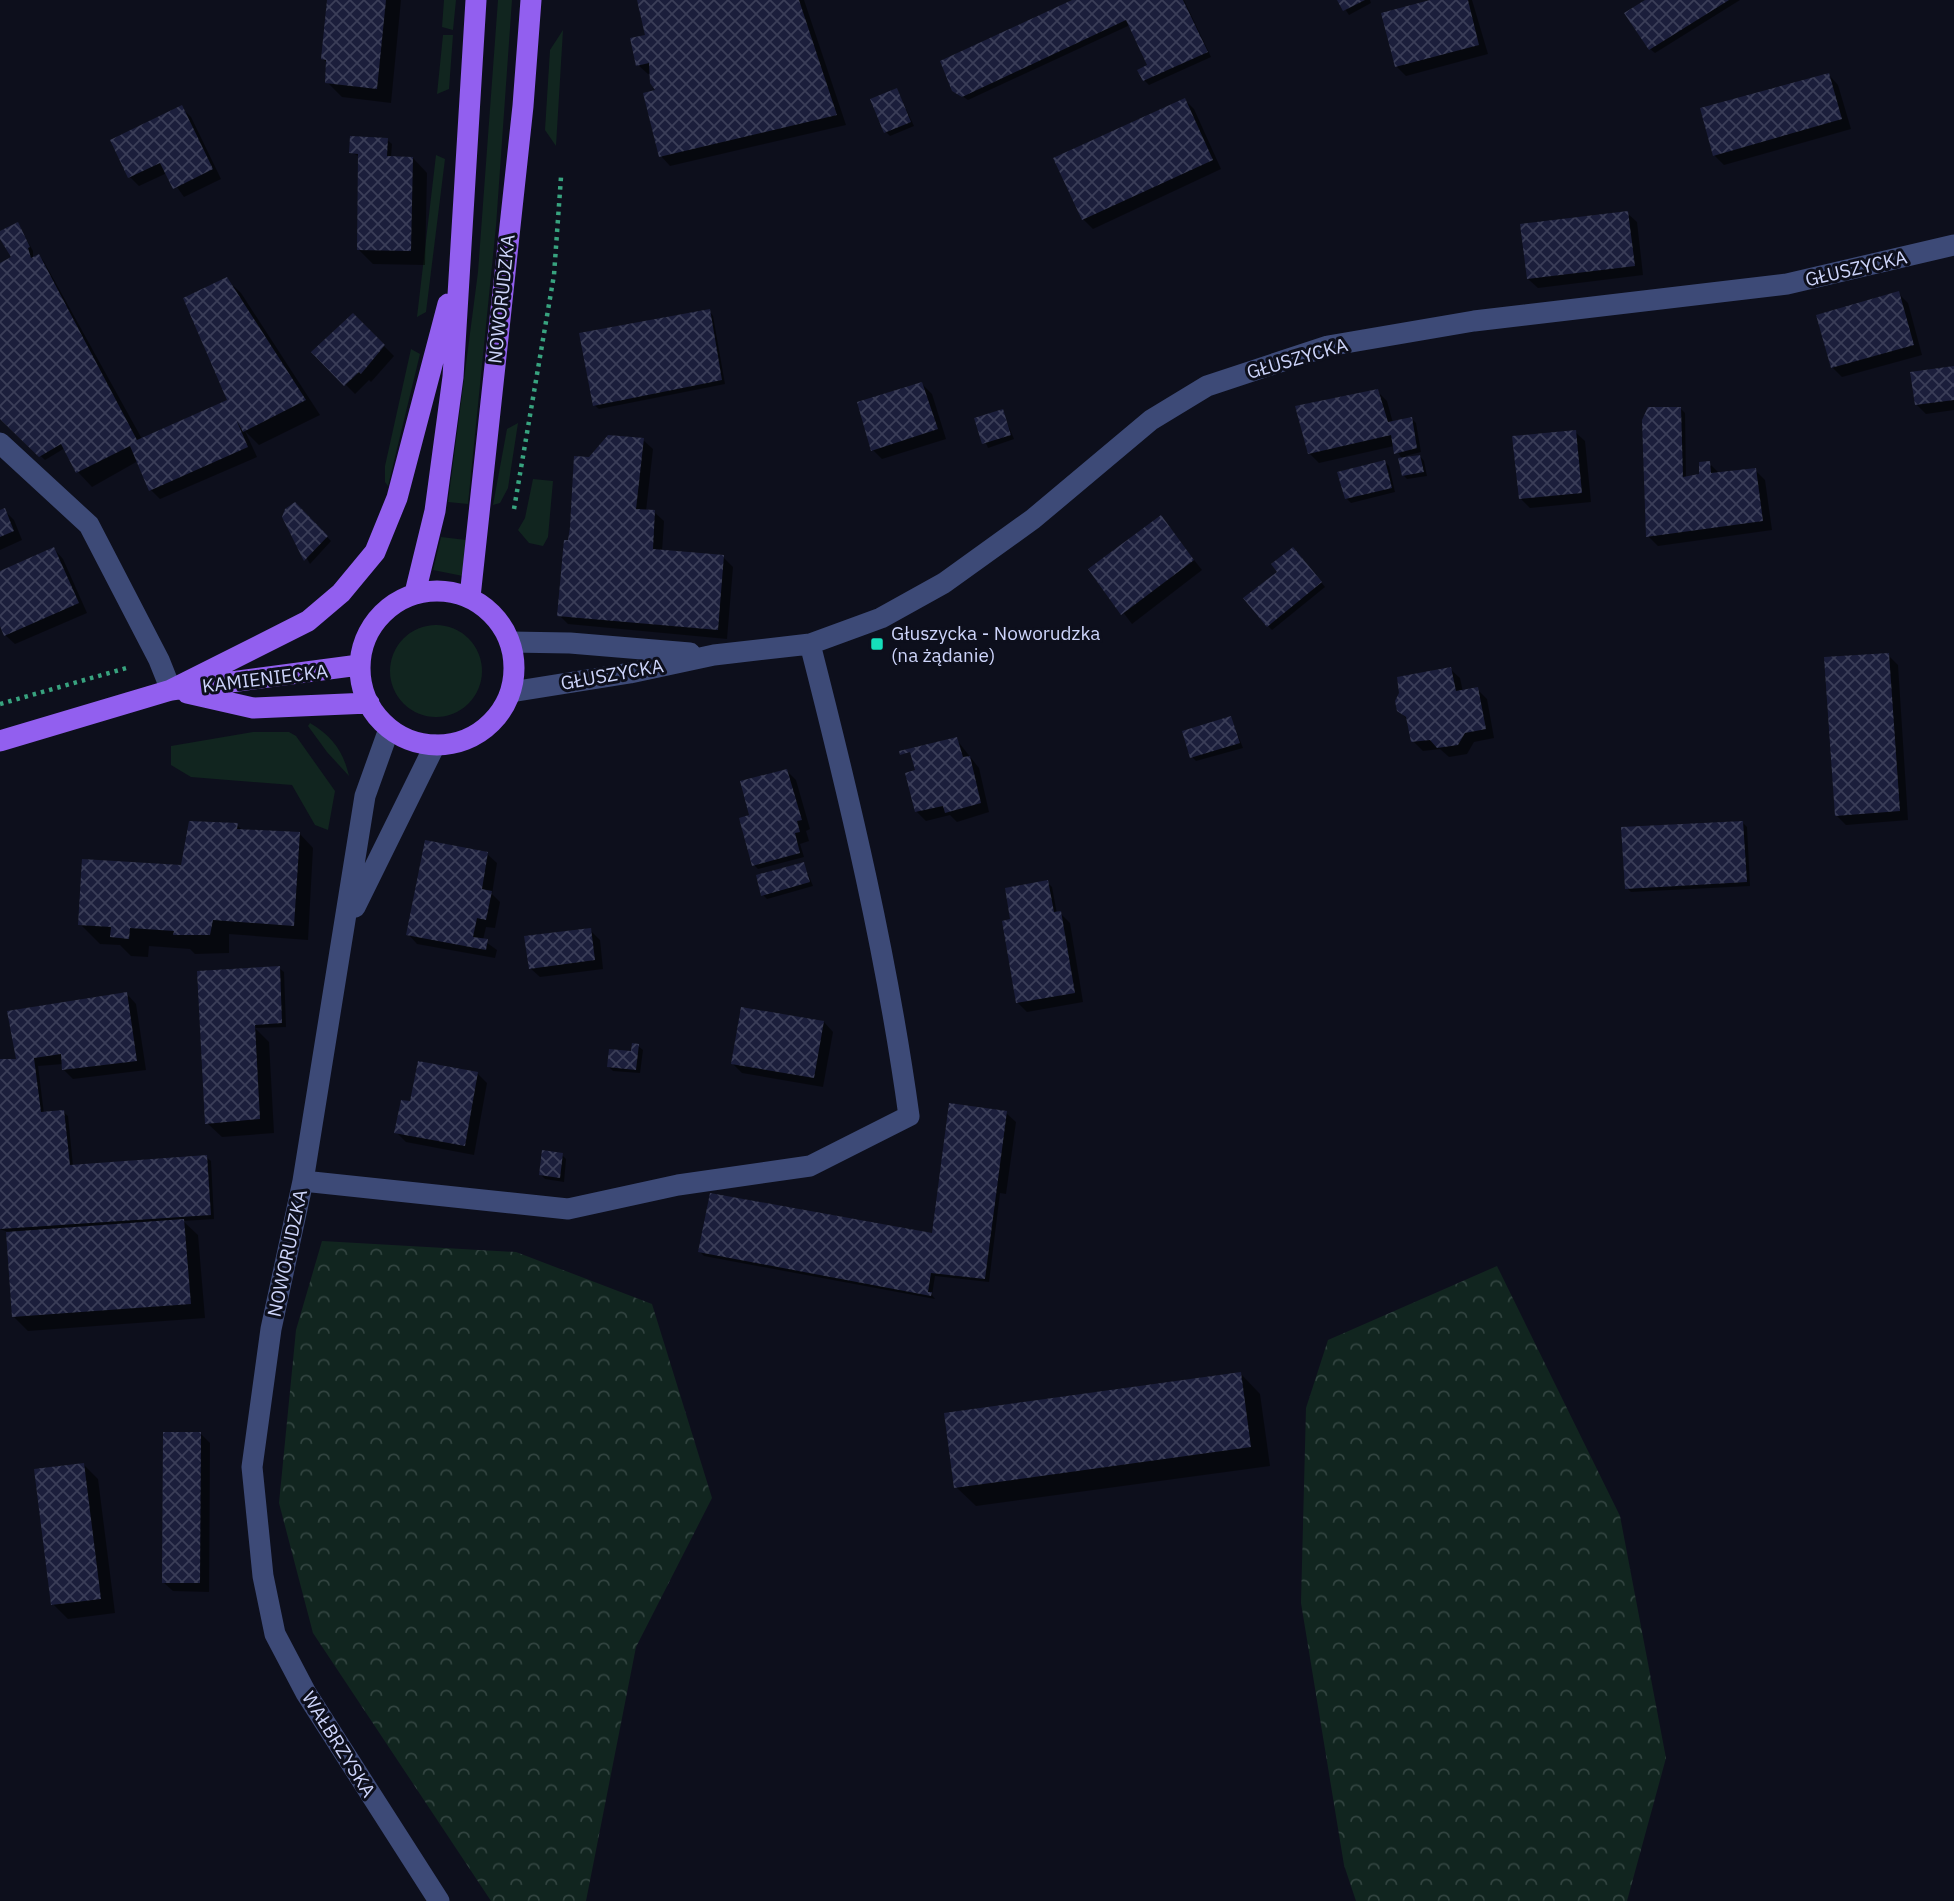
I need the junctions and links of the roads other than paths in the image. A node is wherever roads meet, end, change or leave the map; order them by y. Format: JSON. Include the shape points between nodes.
{"nodes":[{"id":1,"x":476,"y":0,"type":"edge"},
{"id":2,"x":531,"y":0,"type":"edge"},
{"id":3,"x":1954,"y":246,"type":"edge"},
{"id":4,"x":458,"y":265,"type":"junction"},
{"id":5,"x":0,"y":443,"type":"edge"},
{"id":6,"x":415,"y":593,"type":"junction"},
{"id":7,"x":470,"y":597,"type":"junction"},
{"id":8,"x":510,"y":642,"type":"junction"},
{"id":9,"x":810,"y":644,"type":"junction"},
{"id":10,"x":714,"y":655,"type":"junction"},
{"id":11,"x":359,"y":666,"type":"junction"},
{"id":12,"x":171,"y":690,"type":"junction"},
{"id":13,"x":511,"y":692,"type":"junction"},
{"id":14,"x":369,"y":703,"type":"junction"},
{"id":15,"x":389,"y":729,"type":"junction"},
{"id":16,"x":0,"y":741,"type":"edge"},
{"id":17,"x":435,"y":745,"type":"junction"},
{"id":18,"x":344,"y":931,"type":"junction"},
{"id":19,"x":303,"y":1181,"type":"junction"},
{"id":20,"x":263,"y":1576,"type":"joint"},
{"id":21,"x":439,"y":1901,"type":"edge"}],
"edges":[{"from":1,"to":4,"type":"main road","name":"NOWORUDZKA"},
{"from":2,"to":7,"type":"main road","name":"NOWORUDZKA"},
{"from":3,"to":9,"type":"street","name":"GŁUSZYCKA","via":[[1787,284],[1474,321],[1328,346],[1207,386],[1151,420],[1033,519],[944,583],[881,618]]},
{"from":4,"to":6,"type":"main road","name":"NOWORUDZKA","via":[[453,377],[435,511]]},
{"from":4,"to":12,"type":"main road","via":[[397,498],[375,552],[341,593],[308,621]]},
{"from":5,"to":12,"type":"street","via":[[89,525]]},
{"from":6,"to":7,"type":"main road","via":[[452,592]]},
{"from":6,"to":11,"type":"main road","via":[[375,620]]},
{"from":7,"to":8,"type":"main road","via":[[487,608]]},
{"from":8,"to":10,"type":"street","name":"GŁUSZYCKA"},
{"from":8,"to":13,"type":"main road","via":[[515,667]]},
{"from":9,"to":10,"type":"street","name":"GŁUSZYCKA"},
{"from":9,"to":19,"type":"street","via":[[894,1006],[909,1116],[810,1166],[678,1185],[568,1209]]},
{"from":10,"to":13,"type":"street","name":"GŁUSZYCKA"},
{"from":11,"to":12,"type":"main road","name":"KAMIENIECKA"},
{"from":11,"to":14,"type":"main road"},
{"from":12,"to":14,"type":"main road","name":"KAMIENIECKA","via":[[253,708]]},
{"from":12,"to":16,"type":"main road","name":"KAMIENIECKA"},
{"from":13,"to":17,"type":"main road","via":[[500,714],[482,731],[460,742]]},
{"from":14,"to":15,"type":"main road"},
{"from":15,"to":17,"type":"main road","via":[[411,741]]},
{"from":15,"to":18,"type":"street","name":"NOWORUDZKA","via":[[365,796]]},
{"from":17,"to":18,"type":"street","name":"NOWORUDZKA"},
{"from":18,"to":19,"type":"street","name":"NOWORUDZKA"},
{"from":19,"to":20,"type":"street","name":"NOWORUDZKA","via":[[271,1329],[252,1467]]},
{"from":20,"to":21,"type":"street","name":"WAŁBRZYSKA","via":[[275,1634],[306,1693]]}]}
